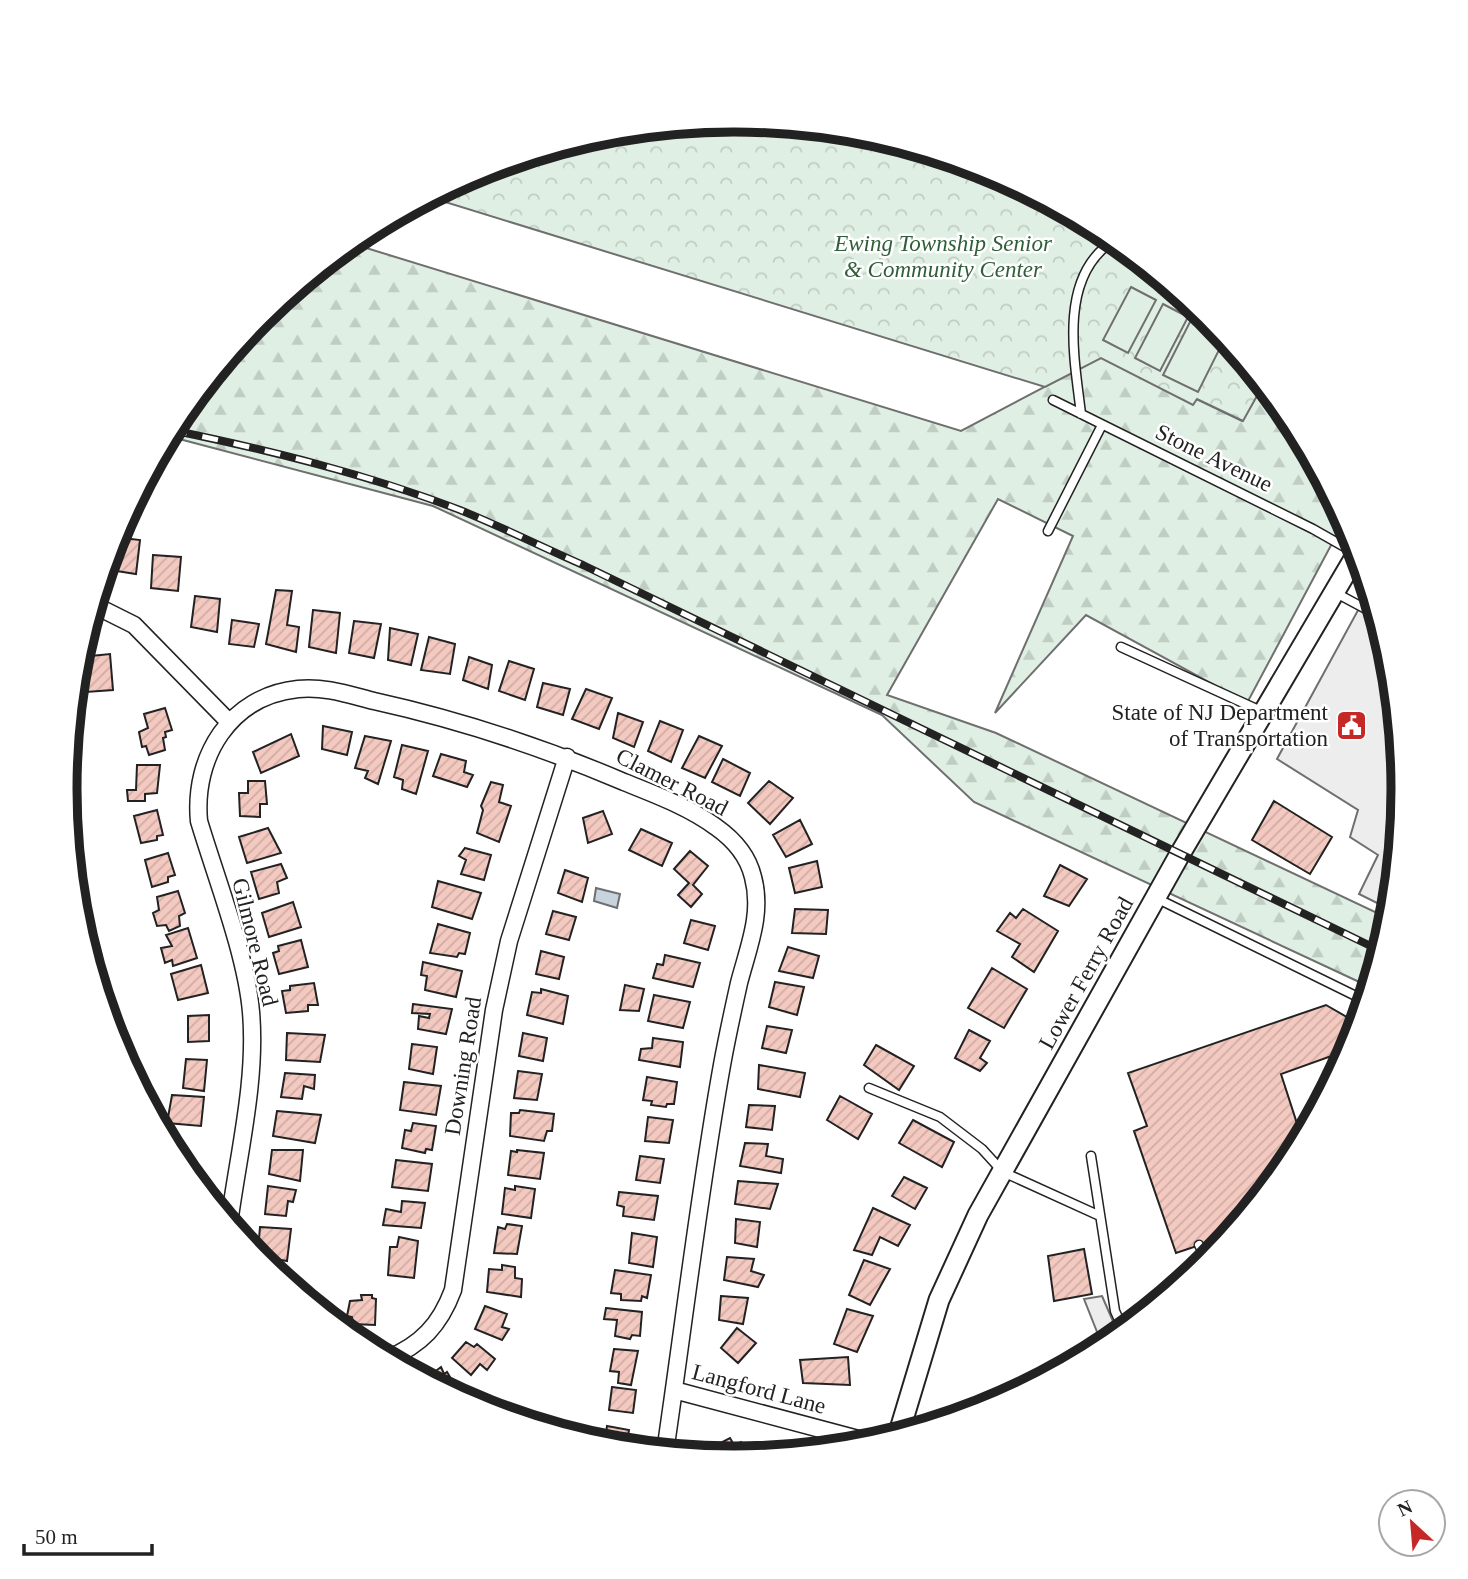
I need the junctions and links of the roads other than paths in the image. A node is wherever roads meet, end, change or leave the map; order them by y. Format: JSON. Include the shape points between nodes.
{"nodes":[{"id":1,"x":1105,"y":247,"type":"edge"},
{"id":2,"x":1053,"y":400,"type":"dead end"},
{"id":3,"x":1081,"y":414,"type":"junction"},
{"id":4,"x":1102,"y":425,"type":"junction"},
{"id":5,"x":1048,"y":531,"type":"dead end"},
{"id":6,"x":1347,"y":553,"type":"edge"},
{"id":7,"x":1352,"y":567,"type":"edge"},
{"id":8,"x":1336,"y":593,"type":"junction"},
{"id":9,"x":102,"y":609,"type":"edge"},
{"id":10,"x":1366,"y":609,"type":"edge"},
{"id":11,"x":1121,"y":647,"type":"dead end"},
{"id":12,"x":1266,"y":713,"type":"junction"},
{"id":13,"x":229,"y":722,"type":"junction"},
{"id":14,"x":567,"y":757,"type":"junction"},
{"id":15,"x":1156,"y":898,"type":"junction"},
{"id":16,"x":1357,"y":998,"type":"edge"},
{"id":17,"x":869,"y":1087,"type":"dead end"},
{"id":18,"x":1091,"y":1156,"type":"dead end"},
{"id":19,"x":1003,"y":1172,"type":"junction"},
{"id":20,"x":231,"y":1211,"type":"edge"},
{"id":21,"x":1100,"y":1216,"type":"junction"},
{"id":22,"x":1199,"y":1245,"type":"dead end"},
{"id":23,"x":1202,"y":1251,"type":"edge"},
{"id":24,"x":1120,"y":1321,"type":"edge"},
{"id":25,"x":398,"y":1353,"type":"edge"},
{"id":26,"x":674,"y":1390,"type":"junction"},
{"id":27,"x":903,"y":1424,"type":"edge"},
{"id":28,"x":848,"y":1436,"type":"edge"},
{"id":29,"x":666,"y":1443,"type":"edge"}],
"edges":[{"from":1,"to":3,"type":"lane","via":[[1084,276],[1076,308],[1073,344]]},
{"from":2,"to":3,"type":"lane","name":"Stone Avenue"},
{"from":3,"to":4,"type":"lane","name":"Stone Avenue"},
{"from":4,"to":5,"type":"lane"},
{"from":4,"to":6,"type":"lane","name":"Stone Avenue","via":[[1313,529]]},
{"from":7,"to":8,"type":"street","name":"Lower Ferry Road"},
{"from":8,"to":10,"type":"lane"},
{"from":8,"to":12,"type":"street","name":"Lower Ferry Road"},
{"from":9,"to":13,"type":"street","via":[[135,625]]},
{"from":11,"to":12,"type":"lane"},
{"from":12,"to":15,"type":"street","name":"Lower Ferry Road"},
{"from":13,"to":14,"type":"street","name":"Clamer Road","via":[[258,700],[323,689],[428,712]]},
{"from":13,"to":20,"type":"street","name":"Gilmore Road","via":[[205,758],[197,800],[250,1010],[250,1065]]},
{"from":14,"to":25,"type":"street","name":"Downing Road","via":[[509,941],[494,1010],[453,1290],[435,1327]]},
{"from":14,"to":26,"type":"street","name":"Clamer Road","via":[[713,824],[742,853],[757,893],[753,932],[722,1066]]},
{"from":15,"to":16,"type":"lane"},
{"from":15,"to":19,"type":"street","name":"Lower Ferry Road"},
{"from":17,"to":19,"type":"lane","via":[[940,1117],[982,1149]]},
{"from":18,"to":21,"type":"lane"},
{"from":19,"to":21,"type":"lane"},
{"from":19,"to":27,"type":"street","name":"Lower Ferry Road","via":[[962,1246],[939,1300]]},
{"from":21,"to":24,"type":"lane"},
{"from":22,"to":23,"type":"lane"},
{"from":26,"to":28,"type":"street","name":"Langford Lane"},
{"from":26,"to":29,"type":"street","name":"Clamer Road"}]}
